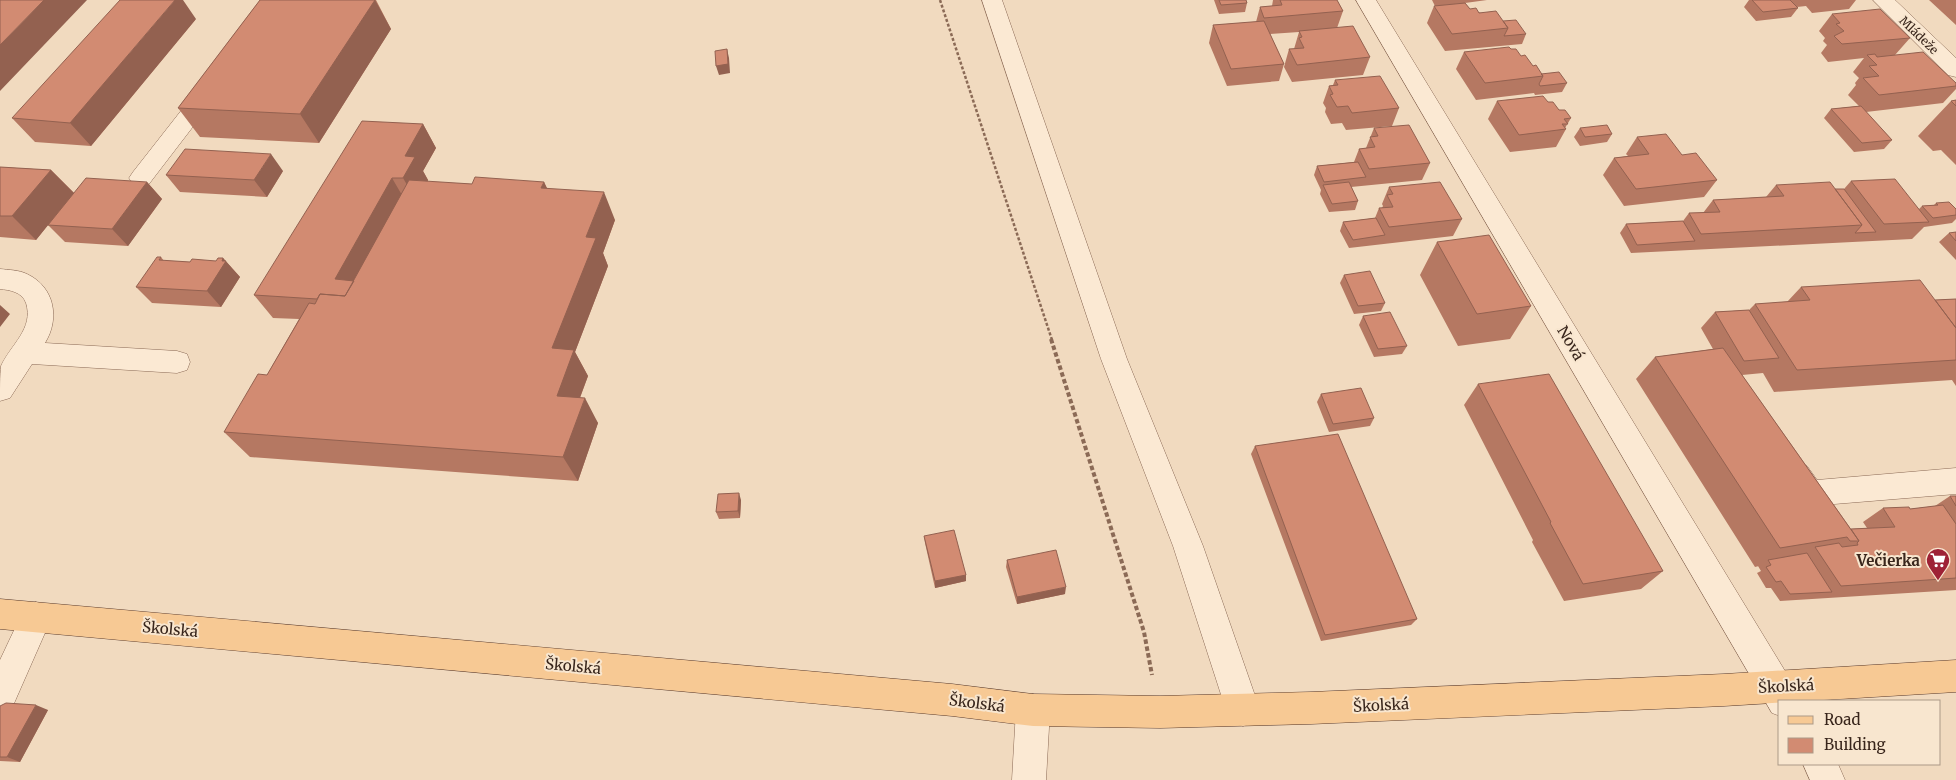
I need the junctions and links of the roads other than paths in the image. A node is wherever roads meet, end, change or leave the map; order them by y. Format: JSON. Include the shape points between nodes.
{"nodes":[{"id":1,"x":992,"y":0,"type":"edge"},
{"id":2,"x":1366,"y":0,"type":"edge"},
{"id":3,"x":1883,"y":0,"type":"edge"},
{"id":4,"x":224,"y":70,"type":"edge"},
{"id":5,"x":1956,"y":70,"type":"edge"},
{"id":6,"x":141,"y":178,"type":"dead end"},
{"id":7,"x":0,"y":279,"type":"edge"},
{"id":8,"x":24,"y":353,"type":"junction"},
{"id":9,"x":177,"y":362,"type":"dead end"},
{"id":10,"x":0,"y":390,"type":"edge"},
{"id":11,"x":1782,"y":453,"type":"edge"},
{"id":12,"x":1956,"y":481,"type":"edge"},
{"id":13,"x":0,"y":614,"type":"edge"},
{"id":14,"x":36,"y":617,"type":"junction"},
{"id":15,"x":1956,"y":676,"type":"edge"},
{"id":16,"x":1779,"y":694,"type":"edge"},
{"id":17,"x":0,"y":698,"type":"edge"},
{"id":18,"x":1033,"y":710,"type":"junction"},
{"id":19,"x":1242,"y":710,"type":"junction"},
{"id":20,"x":1820,"y":765,"type":"edge"},
{"id":21,"x":1029,"y":780,"type":"edge"},
{"id":22,"x":1828,"y":780,"type":"edge"}],
"edges":[{"from":1,"to":19,"type":"street","via":[[1114,359],[1188,546]]},
{"from":2,"to":16,"type":"street","name":"Nová"},
{"from":3,"to":5,"type":"street","name":"Mládeže"},
{"from":4,"to":6,"type":"street"},
{"from":7,"to":8,"type":"street","via":[[19,281],[35,293],[42,313],[37,334]]},
{"from":8,"to":9,"type":"street"},
{"from":8,"to":10,"type":"street"},
{"from":11,"to":12,"type":"street","via":[[1810,493]]},
{"from":13,"to":14,"type":"main road","name":"Školská"},
{"from":14,"to":17,"type":"street"},
{"from":14,"to":18,"type":"main road","name":"Školská"},
{"from":15,"to":16,"type":"main road","name":"Školská"},
{"from":16,"to":19,"type":"main road","name":"Školská"},
{"from":18,"to":19,"type":"main road","name":"Školská"},
{"from":18,"to":21,"type":"street"},
{"from":20,"to":22,"type":"street"}]}
